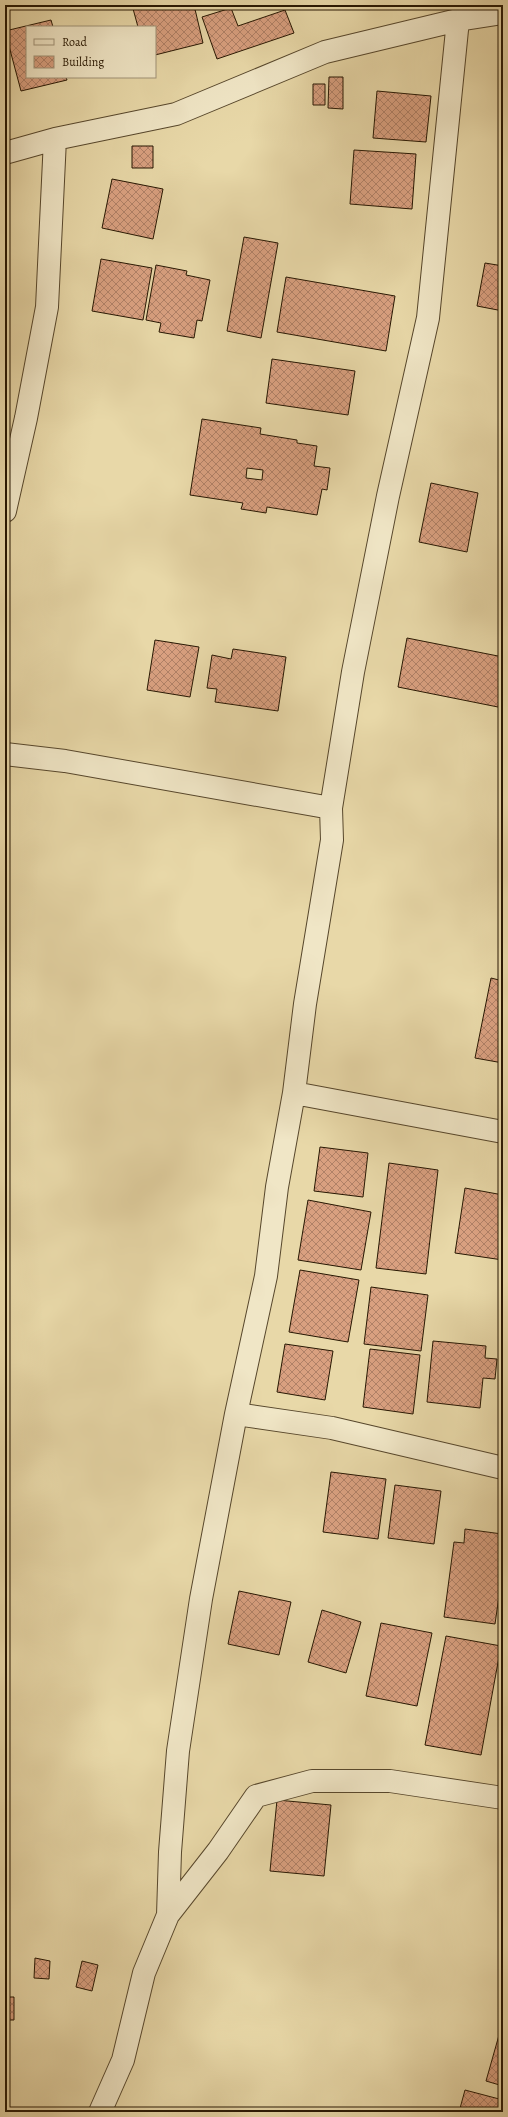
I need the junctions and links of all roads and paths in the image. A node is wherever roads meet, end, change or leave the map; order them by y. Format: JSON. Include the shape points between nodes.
{"nodes":[{"id":1,"x":503,"y":13,"type":"edge"},
{"id":2,"x":458,"y":20,"type":"junction"},
{"id":3,"x":55,"y":139,"type":"junction"},
{"id":4,"x":5,"y":153,"type":"edge"},
{"id":5,"x":5,"y":511,"type":"edge"},
{"id":6,"x":5,"y":754,"type":"edge"},
{"id":7,"x":331,"y":808,"type":"junction"},
{"id":8,"x":294,"y":1093,"type":"junction"},
{"id":9,"x":503,"y":1132,"type":"edge"},
{"id":10,"x":236,"y":1414,"type":"junction"},
{"id":11,"x":503,"y":1468,"type":"edge"},
{"id":12,"x":503,"y":1798,"type":"edge"},
{"id":13,"x":168,"y":1915,"type":"junction"},
{"id":14,"x":100,"y":2112,"type":"edge"}],
"edges":[{"from":1,"to":2,"type":"street"},
{"from":2,"to":3,"type":"street","via":[[325,52],[176,114]]},
{"from":2,"to":7,"type":"street","via":[[428,318],[388,496],[353,672]]},
{"from":3,"to":4,"type":"street"},
{"from":3,"to":5,"type":"street","via":[[47,307]]},
{"from":6,"to":7,"type":"street","via":[[65,761]]},
{"from":7,"to":8,"type":"street","via":[[332,840],[305,1004]]},
{"from":8,"to":9,"type":"street"},
{"from":8,"to":10,"type":"street","via":[[277,1187],[266,1276]]},
{"from":10,"to":11,"type":"street","via":[[332,1428]]},
{"from":10,"to":13,"type":"street","via":[[201,1599],[178,1751]]},
{"from":12,"to":13,"type":"street","via":[[390,1781],[312,1781],[256,1796],[218,1851]]},
{"from":13,"to":14,"type":"street","via":[[144,1974],[123,2060]]}]}
